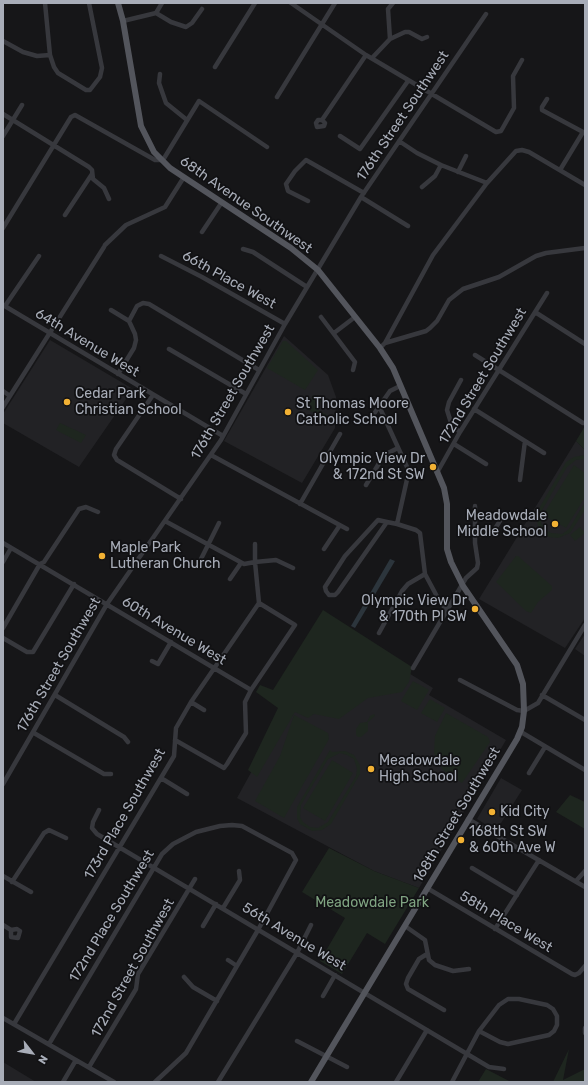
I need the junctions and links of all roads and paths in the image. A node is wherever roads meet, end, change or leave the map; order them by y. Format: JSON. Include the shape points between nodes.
{"nodes":[{"id":1,"x":45,"y":3,"type":"edge"},
{"id":2,"x":89,"y":3,"type":"edge"},
{"id":3,"x":118,"y":3,"type":"edge"},
{"id":4,"x":162,"y":3,"type":"edge"},
{"id":5,"x":255,"y":3,"type":"edge"},
{"id":6,"x":291,"y":3,"type":"edge"},
{"id":7,"x":335,"y":3,"type":"edge"},
{"id":8,"x":392,"y":3,"type":"edge"},
{"id":9,"x":202,"y":9,"type":"dead end"},
{"id":10,"x":156,"y":13,"type":"junction"},
{"id":11,"x":486,"y":14,"type":"dead end"},
{"id":12,"x":123,"y":21,"type":"junction"},
{"id":13,"x":321,"y":25,"type":"junction"},
{"id":14,"x":427,"y":37,"type":"dead end"},
{"id":15,"x":390,"y":40,"type":"junction"},
{"id":16,"x":3,"y":41,"type":"edge"},
{"id":17,"x":50,"y":55,"type":"junction"},
{"id":18,"x":366,"y":55,"type":"junction"},
{"id":19,"x":372,"y":58,"type":"junction"},
{"id":20,"x":522,"y":60,"type":"dead end"},
{"id":21,"x":215,"y":67,"type":"dead end"},
{"id":22,"x":160,"y":74,"type":"dead end"},
{"id":23,"x":408,"y":81,"type":"junction"},
{"id":24,"x":430,"y":94,"type":"junction"},
{"id":25,"x":277,"y":97,"type":"dead end"},
{"id":26,"x":547,"y":99,"type":"dead end"},
{"id":27,"x":22,"y":105,"type":"dead end"},
{"id":28,"x":3,"y":114,"type":"edge"},
{"id":29,"x":12,"y":120,"type":"junction"},
{"id":30,"x":187,"y":120,"type":"junction"},
{"id":31,"x":322,"y":120,"type":"dead end"},
{"id":32,"x":3,"y":136,"type":"edge"},
{"id":33,"x":340,"y":136,"type":"dead end"},
{"id":34,"x":398,"y":141,"type":"junction"},
{"id":35,"x":54,"y":145,"type":"junction"},
{"id":36,"x":267,"y":147,"type":"dead end"},
{"id":37,"x":466,"y":156,"type":"dead end"},
{"id":38,"x":163,"y":160,"type":"junction"},
{"id":39,"x":441,"y":165,"type":"junction"},
{"id":40,"x":560,"y":170,"type":"junction"},
{"id":41,"x":458,"y":172,"type":"junction"},
{"id":42,"x":92,"y":174,"type":"junction"},
{"id":43,"x":184,"y":177,"type":"junction"},
{"id":44,"x":487,"y":183,"type":"junction"},
{"id":45,"x":585,"y":185,"type":"edge"},
{"id":46,"x":422,"y":187,"type":"dead end"},
{"id":47,"x":363,"y":195,"type":"junction"},
{"id":48,"x":109,"y":199,"type":"dead end"},
{"id":49,"x":308,"y":201,"type":"dead end"},
{"id":50,"x":222,"y":202,"type":"junction"},
{"id":51,"x":65,"y":216,"type":"dead end"},
{"id":52,"x":408,"y":226,"type":"dead end"},
{"id":53,"x":3,"y":228,"type":"edge"},
{"id":54,"x":202,"y":232,"type":"dead end"},
{"id":55,"x":585,"y":248,"type":"edge"},
{"id":56,"x":243,"y":249,"type":"dead end"},
{"id":57,"x":39,"y":256,"type":"dead end"},
{"id":58,"x":162,"y":256,"type":"dead end"},
{"id":59,"x":318,"y":270,"type":"junction"},
{"id":60,"x":307,"y":287,"type":"junction"},
{"id":61,"x":547,"y":292,"type":"dead end"},
{"id":62,"x":4,"y":305,"type":"edge"},
{"id":63,"x":110,"y":310,"type":"dead end"},
{"id":64,"x":535,"y":312,"type":"junction"},
{"id":65,"x":321,"y":317,"type":"dead end"},
{"id":66,"x":355,"y":317,"type":"junction"},
{"id":67,"x":129,"y":321,"type":"junction"},
{"id":68,"x":284,"y":324,"type":"junction"},
{"id":69,"x":49,"y":333,"type":"junction"},
{"id":70,"x":334,"y":333,"type":"junction"},
{"id":71,"x":385,"y":342,"type":"junction"},
{"id":72,"x":585,"y":344,"type":"edge"},
{"id":73,"x":380,"y":348,"type":"junction"},
{"id":74,"x":169,"y":349,"type":"dead end"},
{"id":75,"x":475,"y":355,"type":"dead end"},
{"id":76,"x":259,"y":370,"type":"junction"},
{"id":77,"x":353,"y":370,"type":"dead end"},
{"id":78,"x":499,"y":370,"type":"junction"},
{"id":79,"x":118,"y":374,"type":"junction"},
{"id":80,"x":460,"y":380,"type":"dead end"},
{"id":81,"x":400,"y":386,"type":"junction"},
{"id":82,"x":3,"y":391,"type":"edge"},
{"id":83,"x":246,"y":394,"type":"junction"},
{"id":84,"x":153,"y":395,"type":"junction"},
{"id":85,"x":10,"y":396,"type":"junction"},
{"id":86,"x":379,"y":406,"type":"junction"},
{"id":87,"x":3,"y":407,"type":"edge"},
{"id":88,"x":474,"y":409,"type":"junction"},
{"id":89,"x":371,"y":418,"type":"dead end"},
{"id":90,"x":583,"y":423,"type":"dead end"},
{"id":91,"x":460,"y":432,"type":"junction"},
{"id":92,"x":340,"y":434,"type":"dead end"},
{"id":93,"x":223,"y":436,"type":"junction"},
{"id":94,"x":525,"y":441,"type":"junction"},
{"id":95,"x":454,"y":444,"type":"junction"},
{"id":96,"x":398,"y":448,"type":"junction"},
{"id":97,"x":544,"y":453,"type":"dead end"},
{"id":98,"x":212,"y":455,"type":"junction"},
{"id":99,"x":486,"y":464,"type":"dead end"},
{"id":100,"x":438,"y":471,"type":"junction"},
{"id":101,"x":520,"y":480,"type":"dead end"},
{"id":102,"x":366,"y":485,"type":"dead end"},
{"id":103,"x":181,"y":500,"type":"junction"},
{"id":104,"x":300,"y":504,"type":"junction"},
{"id":105,"x":475,"y":506,"type":"dead end"},
{"id":106,"x":98,"y":512,"type":"dead end"},
{"id":107,"x":503,"y":516,"type":"dead end"},
{"id":108,"x":165,"y":521,"type":"junction"},
{"id":109,"x":387,"y":522,"type":"junction"},
{"id":110,"x":219,"y":523,"type":"dead end"},
{"id":111,"x":397,"y":524,"type":"junction"},
{"id":112,"x":340,"y":525,"type":"junction"},
{"id":113,"x":347,"y":529,"type":"dead end"},
{"id":114,"x":475,"y":535,"type":"junction"},
{"id":115,"x":3,"y":543,"type":"edge"},
{"id":116,"x":210,"y":544,"type":"junction"},
{"id":117,"x":255,"y":544,"type":"dead end"},
{"id":118,"x":11,"y":548,"type":"junction"},
{"id":119,"x":324,"y":549,"type":"dead end"},
{"id":120,"x":201,"y":559,"type":"dead end"},
{"id":121,"x":3,"y":562,"type":"edge"},
{"id":122,"x":255,"y":562,"type":"junction"},
{"id":123,"x":241,"y":563,"type":"junction"},
{"id":124,"x":40,"y":564,"type":"junction"},
{"id":125,"x":293,"y":568,"type":"dead end"},
{"id":126,"x":426,"y":574,"type":"junction"},
{"id":127,"x":230,"y":579,"type":"dead end"},
{"id":128,"x":74,"y":584,"type":"junction"},
{"id":129,"x":463,"y":586,"type":"junction"},
{"id":130,"x":259,"y":603,"type":"junction"},
{"id":131,"x":107,"y":604,"type":"junction"},
{"id":132,"x":446,"y":609,"type":"junction"},
{"id":133,"x":585,"y":625,"type":"edge"},
{"id":134,"x":3,"y":628,"type":"edge"},
{"id":135,"x":379,"y":633,"type":"dead end"},
{"id":136,"x":3,"y":638,"type":"edge"},
{"id":137,"x":171,"y":642,"type":"junction"},
{"id":138,"x":152,"y":661,"type":"dead end"},
{"id":139,"x":214,"y":668,"type":"junction"},
{"id":140,"x":413,"y":668,"type":"dead end"},
{"id":141,"x":460,"y":680,"type":"dead end"},
{"id":142,"x":251,"y":690,"type":"junction"},
{"id":143,"x":55,"y":695,"type":"junction"},
{"id":144,"x":542,"y":695,"type":"junction"},
{"id":145,"x":191,"y":702,"type":"junction"},
{"id":146,"x":204,"y":710,"type":"dead end"},
{"id":147,"x":524,"y":712,"type":"junction"},
{"id":148,"x":585,"y":720,"type":"edge"},
{"id":149,"x":521,"y":732,"type":"junction"},
{"id":150,"x":34,"y":733,"type":"junction"},
{"id":151,"x":175,"y":740,"type":"junction"},
{"id":152,"x":128,"y":742,"type":"dead end"},
{"id":153,"x":545,"y":747,"type":"junction"},
{"id":154,"x":585,"y":770,"type":"edge"},
{"id":155,"x":529,"y":773,"type":"dead end"},
{"id":156,"x":111,"y":774,"type":"dead end"},
{"id":157,"x":161,"y":778,"type":"junction"},
{"id":158,"x":3,"y":784,"type":"edge"},
{"id":159,"x":187,"y":794,"type":"dead end"},
{"id":160,"x":99,"y":810,"type":"dead end"},
{"id":161,"x":468,"y":819,"type":"junction"},
{"id":162,"x":66,"y":838,"type":"dead end"},
{"id":163,"x":120,"y":847,"type":"junction"},
{"id":164,"x":539,"y":860,"type":"junction"},
{"id":165,"x":153,"y":867,"type":"junction"},
{"id":166,"x":472,"y":868,"type":"dead end"},
{"id":167,"x":239,"y":871,"type":"dead end"},
{"id":168,"x":585,"y":871,"type":"edge"},
{"id":169,"x":3,"y":876,"type":"edge"},
{"id":170,"x":195,"y":879,"type":"dead end"},
{"id":171,"x":576,"y":881,"type":"junction"},
{"id":172,"x":12,"y":882,"type":"junction"},
{"id":173,"x":585,"y":886,"type":"edge"},
{"id":174,"x":190,"y":888,"type":"junction"},
{"id":175,"x":427,"y":888,"type":"junction"},
{"id":176,"x":31,"y":892,"type":"dead end"},
{"id":177,"x":517,"y":895,"type":"junction"},
{"id":178,"x":216,"y":904,"type":"junction"},
{"id":179,"x":223,"y":908,"type":"junction"},
{"id":180,"x":3,"y":925,"type":"edge"},
{"id":181,"x":311,"y":925,"type":"dead end"},
{"id":182,"x":203,"y":926,"type":"dead end"},
{"id":183,"x":405,"y":926,"type":"junction"},
{"id":184,"x":495,"y":929,"type":"junction"},
{"id":185,"x":11,"y":930,"type":"dead end"},
{"id":186,"x":258,"y":930,"type":"junction"},
{"id":187,"x":297,"y":953,"type":"junction"},
{"id":188,"x":428,"y":954,"type":"junction"},
{"id":189,"x":228,"y":960,"type":"dead end"},
{"id":190,"x":237,"y":966,"type":"junction"},
{"id":191,"x":585,"y":966,"type":"edge"},
{"id":192,"x":469,"y":969,"type":"dead end"},
{"id":193,"x":335,"y":975,"type":"junction"},
{"id":194,"x":184,"y":977,"type":"dead end"},
{"id":195,"x":366,"y":992,"type":"junction"},
{"id":196,"x":323,"y":996,"type":"dead end"},
{"id":197,"x":217,"y":1001,"type":"junction"},
{"id":198,"x":444,"y":1010,"type":"dead end"},
{"id":199,"x":3,"y":1018,"type":"edge"},
{"id":200,"x":14,"y":1024,"type":"junction"},
{"id":201,"x":585,"y":1028,"type":"edge"},
{"id":202,"x":427,"y":1030,"type":"junction"},
{"id":203,"x":479,"y":1030,"type":"junction"},
{"id":204,"x":585,"y":1033,"type":"edge"},
{"id":205,"x":297,"y":1041,"type":"dead end"},
{"id":206,"x":49,"y":1044,"type":"junction"},
{"id":207,"x":467,"y":1053,"type":"junction"},
{"id":208,"x":327,"y":1056,"type":"junction"},
{"id":209,"x":76,"y":1060,"type":"junction"},
{"id":210,"x":346,"y":1067,"type":"dead end"},
{"id":211,"x":89,"y":1068,"type":"junction"},
{"id":212,"x":504,"y":1068,"type":"dead end"},
{"id":213,"x":63,"y":1082,"type":"edge"},
{"id":214,"x":114,"y":1082,"type":"edge"},
{"id":215,"x":155,"y":1082,"type":"edge"},
{"id":216,"x":218,"y":1082,"type":"edge"},
{"id":217,"x":311,"y":1082,"type":"edge"},
{"id":218,"x":396,"y":1082,"type":"edge"},
{"id":219,"x":452,"y":1082,"type":"edge"}],
"edges":[{"from":1,"to":17,"type":"street"},
{"from":2,"to":17,"type":"street","via":[[102,68],[95,86],[86,90],[58,73]]},
{"from":3,"to":12,"type":"main road","name":"68th Avenue Southwest"},
{"from":4,"to":10,"type":"street"},
{"from":5,"to":21,"type":"street"},
{"from":6,"to":13,"type":"street"},
{"from":7,"to":13,"type":"street"},
{"from":8,"to":15,"type":"street","via":[[388,9]]},
{"from":9,"to":10,"type":"street","via":[[186,27]]},
{"from":10,"to":12,"type":"street"},
{"from":11,"to":24,"type":"street","name":"176th Street Southwest"},
{"from":12,"to":38,"type":"main road","name":"68th Avenue Southwest","via":[[141,126],[148,142]]},
{"from":13,"to":18,"type":"street"},
{"from":13,"to":25,"type":"street"},
{"from":14,"to":15,"type":"street","via":[[422,39],[410,32],[404,32]]},
{"from":15,"to":19,"type":"street"},
{"from":16,"to":17,"type":"street","via":[[23,52],[37,56]]},
{"from":18,"to":19,"type":"street"},
{"from":18,"to":31,"type":"street"},
{"from":19,"to":23,"type":"street"},
{"from":20,"to":24,"type":"street","via":[[513,76],[514,108],[501,131],[493,130]]},
{"from":22,"to":30,"type":"street","via":[[159,84],[166,103]]},
{"from":23,"to":24,"type":"street"},
{"from":23,"to":33,"type":"street","via":[[360,149]]},
{"from":24,"to":34,"type":"street","name":"176th Street Southwest"},
{"from":26,"to":40,"type":"street","via":[[542,110],[583,132]]},
{"from":27,"to":29,"type":"street"},
{"from":28,"to":29,"type":"street"},
{"from":29,"to":32,"type":"street"},
{"from":29,"to":35,"type":"street"},
{"from":30,"to":36,"type":"street","via":[[199,102]]},
{"from":30,"to":38,"type":"street"},
{"from":34,"to":39,"type":"street"},
{"from":34,"to":47,"type":"street","name":"176th Street Southwest"},
{"from":35,"to":38,"type":"street","via":[[71,117],[75,115],[155,160]]},
{"from":35,"to":42,"type":"street","via":[[89,167]]},
{"from":35,"to":53,"type":"street"},
{"from":37,"to":41,"type":"street"},
{"from":38,"to":43,"type":"main road","name":"68th Avenue Southwest"},
{"from":39,"to":41,"type":"street"},
{"from":39,"to":46,"type":"street","via":[[435,176]]},
{"from":40,"to":44,"type":"street","via":[[529,152],[516,151]]},
{"from":40,"to":45,"type":"street"},
{"from":41,"to":44,"type":"street"},
{"from":42,"to":48,"type":"street","via":[[93,179],[104,188]]},
{"from":42,"to":51,"type":"street"},
{"from":43,"to":50,"type":"main road","name":"68th Avenue Southwest"},
{"from":43,"to":69,"type":"street","via":[[165,207],[126,225],[104,246]]},
{"from":44,"to":71,"type":"street","via":[[430,260]]},
{"from":47,"to":49,"type":"street","via":[[306,160],[298,166],[286,184],[288,191]]},
{"from":47,"to":52,"type":"street"},
{"from":47,"to":59,"type":"street","name":"176th Street Southwest"},
{"from":50,"to":54,"type":"street"},
{"from":50,"to":59,"type":"main road","name":"68th Avenue Southwest","via":[[291,248]]},
{"from":55,"to":71,"type":"street","via":[[536,256],[499,277],[463,289],[449,300],[430,328]]},
{"from":56,"to":60,"type":"street","via":[[253,252]]},
{"from":57,"to":62,"type":"street"},
{"from":58,"to":68,"type":"street","name":"66th Place West"},
{"from":59,"to":60,"type":"street","name":"176th Street Southwest"},
{"from":59,"to":66,"type":"main road","name":"68th Avenue Southwest"},
{"from":60,"to":68,"type":"street","name":"176th Street Southwest"},
{"from":61,"to":64,"type":"street","name":"172nd Street Southwest"},
{"from":62,"to":69,"type":"street","name":"64th Avenue West"},
{"from":63,"to":67,"type":"street"},
{"from":64,"to":72,"type":"street"},
{"from":64,"to":78,"type":"street","name":"172nd Street Southwest"},
{"from":65,"to":70,"type":"street"},
{"from":66,"to":70,"type":"street"},
{"from":66,"to":73,"type":"main road","name":"68th Avenue Southwest"},
{"from":67,"to":76,"type":"street","via":[[138,306],[148,304]]},
{"from":67,"to":79,"type":"street","via":[[136,340]]},
{"from":68,"to":76,"type":"street","name":"176th Street Southwest"},
{"from":69,"to":79,"type":"street","name":"64th Avenue West"},
{"from":69,"to":85,"type":"street"},
{"from":70,"to":77,"type":"street","via":[[355,362]]},
{"from":71,"to":73,"type":"street"},
{"from":73,"to":81,"type":"main road","name":"68th Avenue Southwest","via":[[393,368]]},
{"from":74,"to":83,"type":"street"},
{"from":75,"to":78,"type":"street"},
{"from":76,"to":83,"type":"street","name":"176th Street Southwest"},
{"from":78,"to":88,"type":"street","name":"172nd Street Southwest"},
{"from":78,"to":90,"type":"street"},
{"from":79,"to":84,"type":"street","name":"64th Avenue West"},
{"from":80,"to":91,"type":"street","via":[[447,410],[452,426]]},
{"from":81,"to":86,"type":"street","via":[[390,391]]},
{"from":81,"to":100,"type":"main road","name":"68th Avenue Southwest"},
{"from":82,"to":85,"type":"street"},
{"from":83,"to":93,"type":"street","name":"176th Street Southwest"},
{"from":84,"to":93,"type":"street","name":"64th Avenue West"},
{"from":84,"to":103,"type":"street","via":[[116,449],[114,456]]},
{"from":85,"to":87,"type":"street"},
{"from":86,"to":89,"type":"street"},
{"from":86,"to":96,"type":"street"},
{"from":88,"to":91,"type":"street","name":"172nd Street Southwest"},
{"from":88,"to":94,"type":"street"},
{"from":91,"to":95,"type":"street","name":"172nd Street Southwest"},
{"from":92,"to":104,"type":"street"},
{"from":93,"to":98,"type":"street","name":"176th Street Southwest"},
{"from":94,"to":97,"type":"street"},
{"from":94,"to":101,"type":"street"},
{"from":95,"to":99,"type":"street"},
{"from":95,"to":100,"type":"street","name":"172nd Street Southwest"},
{"from":96,"to":102,"type":"street","via":[[384,455]]},
{"from":96,"to":111,"type":"street","via":[[408,474]]},
{"from":98,"to":103,"type":"street","name":"176th Street Southwest"},
{"from":98,"to":104,"type":"street"},
{"from":100,"to":129,"type":"main road","name":"168th Street Southwest","via":[[447,504],[447,550]]},
{"from":103,"to":108,"type":"street","name":"176th Street Southwest"},
{"from":104,"to":112,"type":"street"},
{"from":105,"to":114,"type":"street"},
{"from":106,"to":124,"type":"street","via":[[86,507],[79,509],[44,562]]},
{"from":107,"to":114,"type":"street","via":[[491,535]]},
{"from":108,"to":116,"type":"street"},
{"from":108,"to":131,"type":"street","name":"176th Street Southwest"},
{"from":109,"to":109,"type":"street","via":[[378,520],[345,556],[325,587],[329,595],[338,592]]},
{"from":109,"to":111,"type":"street"},
{"from":110,"to":116,"type":"street"},
{"from":111,"to":126,"type":"street","via":[[420,533]]},
{"from":112,"to":113,"type":"street"},
{"from":112,"to":119,"type":"street"},
{"from":114,"to":129,"type":"street","via":[[477,568],[466,578]]},
{"from":115,"to":118,"type":"street","name":"60th Avenue West"},
{"from":116,"to":120,"type":"street"},
{"from":116,"to":123,"type":"street"},
{"from":117,"to":122,"type":"street"},
{"from":118,"to":121,"type":"street"},
{"from":118,"to":124,"type":"street","name":"60th Avenue West"},
{"from":122,"to":123,"type":"street"},
{"from":122,"to":125,"type":"street","via":[[276,560]]},
{"from":122,"to":130,"type":"street"},
{"from":123,"to":127,"type":"street"},
{"from":124,"to":128,"type":"street","name":"60th Avenue West"},
{"from":124,"to":134,"type":"street"},
{"from":126,"to":132,"type":"street"},
{"from":126,"to":135,"type":"street","via":[[408,584],[402,591]]},
{"from":128,"to":131,"type":"street","name":"60th Avenue West"},
{"from":128,"to":136,"type":"street","via":[[32,653]]},
{"from":129,"to":132,"type":"street"},
{"from":129,"to":147,"type":"main road","name":"168th Street Southwest","via":[[517,665],[523,684]]},
{"from":130,"to":139,"type":"street","name":"173rd Place Southwest"},
{"from":130,"to":142,"type":"street","via":[[295,626]]},
{"from":131,"to":137,"type":"street","name":"60th Avenue West"},
{"from":131,"to":143,"type":"street","name":"176th Street Southwest"},
{"from":132,"to":140,"type":"street"},
{"from":133,"to":144,"type":"street"},
{"from":137,"to":138,"type":"street","via":[[158,664]]},
{"from":137,"to":139,"type":"street","name":"60th Avenue West"},
{"from":139,"to":142,"type":"street","name":"60th Avenue West"},
{"from":139,"to":145,"type":"street","name":"173rd Place Southwest"},
{"from":141,"to":147,"type":"street"},
{"from":142,"to":151,"type":"street","via":[[245,702],[249,722],[246,733],[224,768]]},
{"from":143,"to":150,"type":"street","name":"176th Street Southwest"},
{"from":143,"to":152,"type":"street","via":[[124,737]]},
{"from":144,"to":147,"type":"street","via":[[538,703]]},
{"from":144,"to":148,"type":"street"},
{"from":145,"to":146,"type":"street"},
{"from":145,"to":151,"type":"street","name":"173rd Place Southwest","via":[[176,728]]},
{"from":147,"to":149,"type":"main road","name":"168th Street Southwest"},
{"from":149,"to":153,"type":"street"},
{"from":149,"to":161,"type":"main road","name":"168th Street Southwest"},
{"from":150,"to":156,"type":"street","via":[[104,774]]},
{"from":150,"to":158,"type":"street","name":"176th Street Southwest"},
{"from":151,"to":157,"type":"street","name":"173rd Place Southwest","via":[[174,756]]},
{"from":153,"to":154,"type":"street"},
{"from":153,"to":155,"type":"street"},
{"from":157,"to":159,"type":"street"},
{"from":157,"to":163,"type":"street","name":"173rd Place Southwest"},
{"from":160,"to":163,"type":"street","name":"56th Avenue West","via":[[92,828],[97,834]]},
{"from":161,"to":164,"type":"street"},
{"from":161,"to":175,"type":"main road","name":"168th Street Southwest"},
{"from":162,"to":172,"type":"street","via":[[49,830],[44,833]]},
{"from":163,"to":165,"type":"street","name":"56th Avenue West"},
{"from":163,"to":200,"type":"street","name":"173rd Place Southwest"},
{"from":164,"to":171,"type":"street"},
{"from":164,"to":177,"type":"street"},
{"from":165,"to":174,"type":"street","name":"56th Avenue West"},
{"from":165,"to":186,"type":"street","name":"172nd Place Southwest","via":[[168,848],[184,837],[220,826],[242,826],[292,853],[296,860]]},
{"from":165,"to":206,"type":"street","name":"172nd Place Southwest"},
{"from":166,"to":177,"type":"street"},
{"from":167,"to":179,"type":"street","via":[[240,880]]},
{"from":168,"to":171,"type":"street"},
{"from":169,"to":172,"type":"street"},
{"from":170,"to":174,"type":"street","name":"172nd Street Southwest"},
{"from":171,"to":173,"type":"street"},
{"from":172,"to":176,"type":"street"},
{"from":174,"to":178,"type":"street","name":"56th Avenue West"},
{"from":174,"to":211,"type":"street","name":"172nd Street Southwest","via":[[138,974],[136,989]]},
{"from":175,"to":183,"type":"main road","name":"168th Street Southwest"},
{"from":175,"to":184,"type":"street","name":"58th Place West"},
{"from":177,"to":184,"type":"street"},
{"from":178,"to":179,"type":"street","name":"56th Avenue West"},
{"from":178,"to":182,"type":"street"},
{"from":179,"to":186,"type":"street","name":"56th Avenue West"},
{"from":180,"to":185,"type":"street"},
{"from":181,"to":187,"type":"street"},
{"from":183,"to":188,"type":"street","via":[[425,940]]},
{"from":183,"to":195,"type":"main road","name":"168th Street Southwest"},
{"from":184,"to":191,"type":"street","name":"58th Place West","via":[[575,974]]},
{"from":186,"to":187,"type":"street","name":"56th Avenue West"},
{"from":186,"to":190,"type":"street"},
{"from":187,"to":193,"type":"street","name":"56th Avenue West"},
{"from":187,"to":216,"type":"street"},
{"from":188,"to":192,"type":"street","via":[[429,960],[440,968],[453,971]]},
{"from":188,"to":198,"type":"street","via":[[419,959],[406,984],[408,989]]},
{"from":189,"to":190,"type":"street"},
{"from":190,"to":197,"type":"street"},
{"from":193,"to":195,"type":"street","name":"56th Avenue West"},
{"from":193,"to":196,"type":"street"},
{"from":194,"to":197,"type":"street","via":[[193,987]]},
{"from":195,"to":202,"type":"street","name":"56th Avenue West"},
{"from":195,"to":208,"type":"main road","name":"168th Street Southwest"},
{"from":197,"to":215,"type":"street","via":[[186,1053]]},
{"from":199,"to":200,"type":"street"},
{"from":200,"to":206,"type":"street"},
{"from":201,"to":204,"type":"street"},
{"from":202,"to":207,"type":"street","name":"56th Avenue West"},
{"from":202,"to":218,"type":"street"},
{"from":203,"to":203,"type":"street","via":[[495,1009],[508,999],[547,1005],[557,1016],[557,1025],[549,1034],[508,1044]]},
{"from":203,"to":207,"type":"street"},
{"from":205,"to":208,"type":"street"},
{"from":206,"to":209,"type":"street"},
{"from":207,"to":212,"type":"street","name":"56th Avenue West","via":[[490,1066]]},
{"from":207,"to":219,"type":"street"},
{"from":208,"to":210,"type":"street"},
{"from":208,"to":217,"type":"main road","name":"168th Street Southwest"},
{"from":209,"to":211,"type":"street"},
{"from":209,"to":213,"type":"street"},
{"from":211,"to":214,"type":"street"}]}
